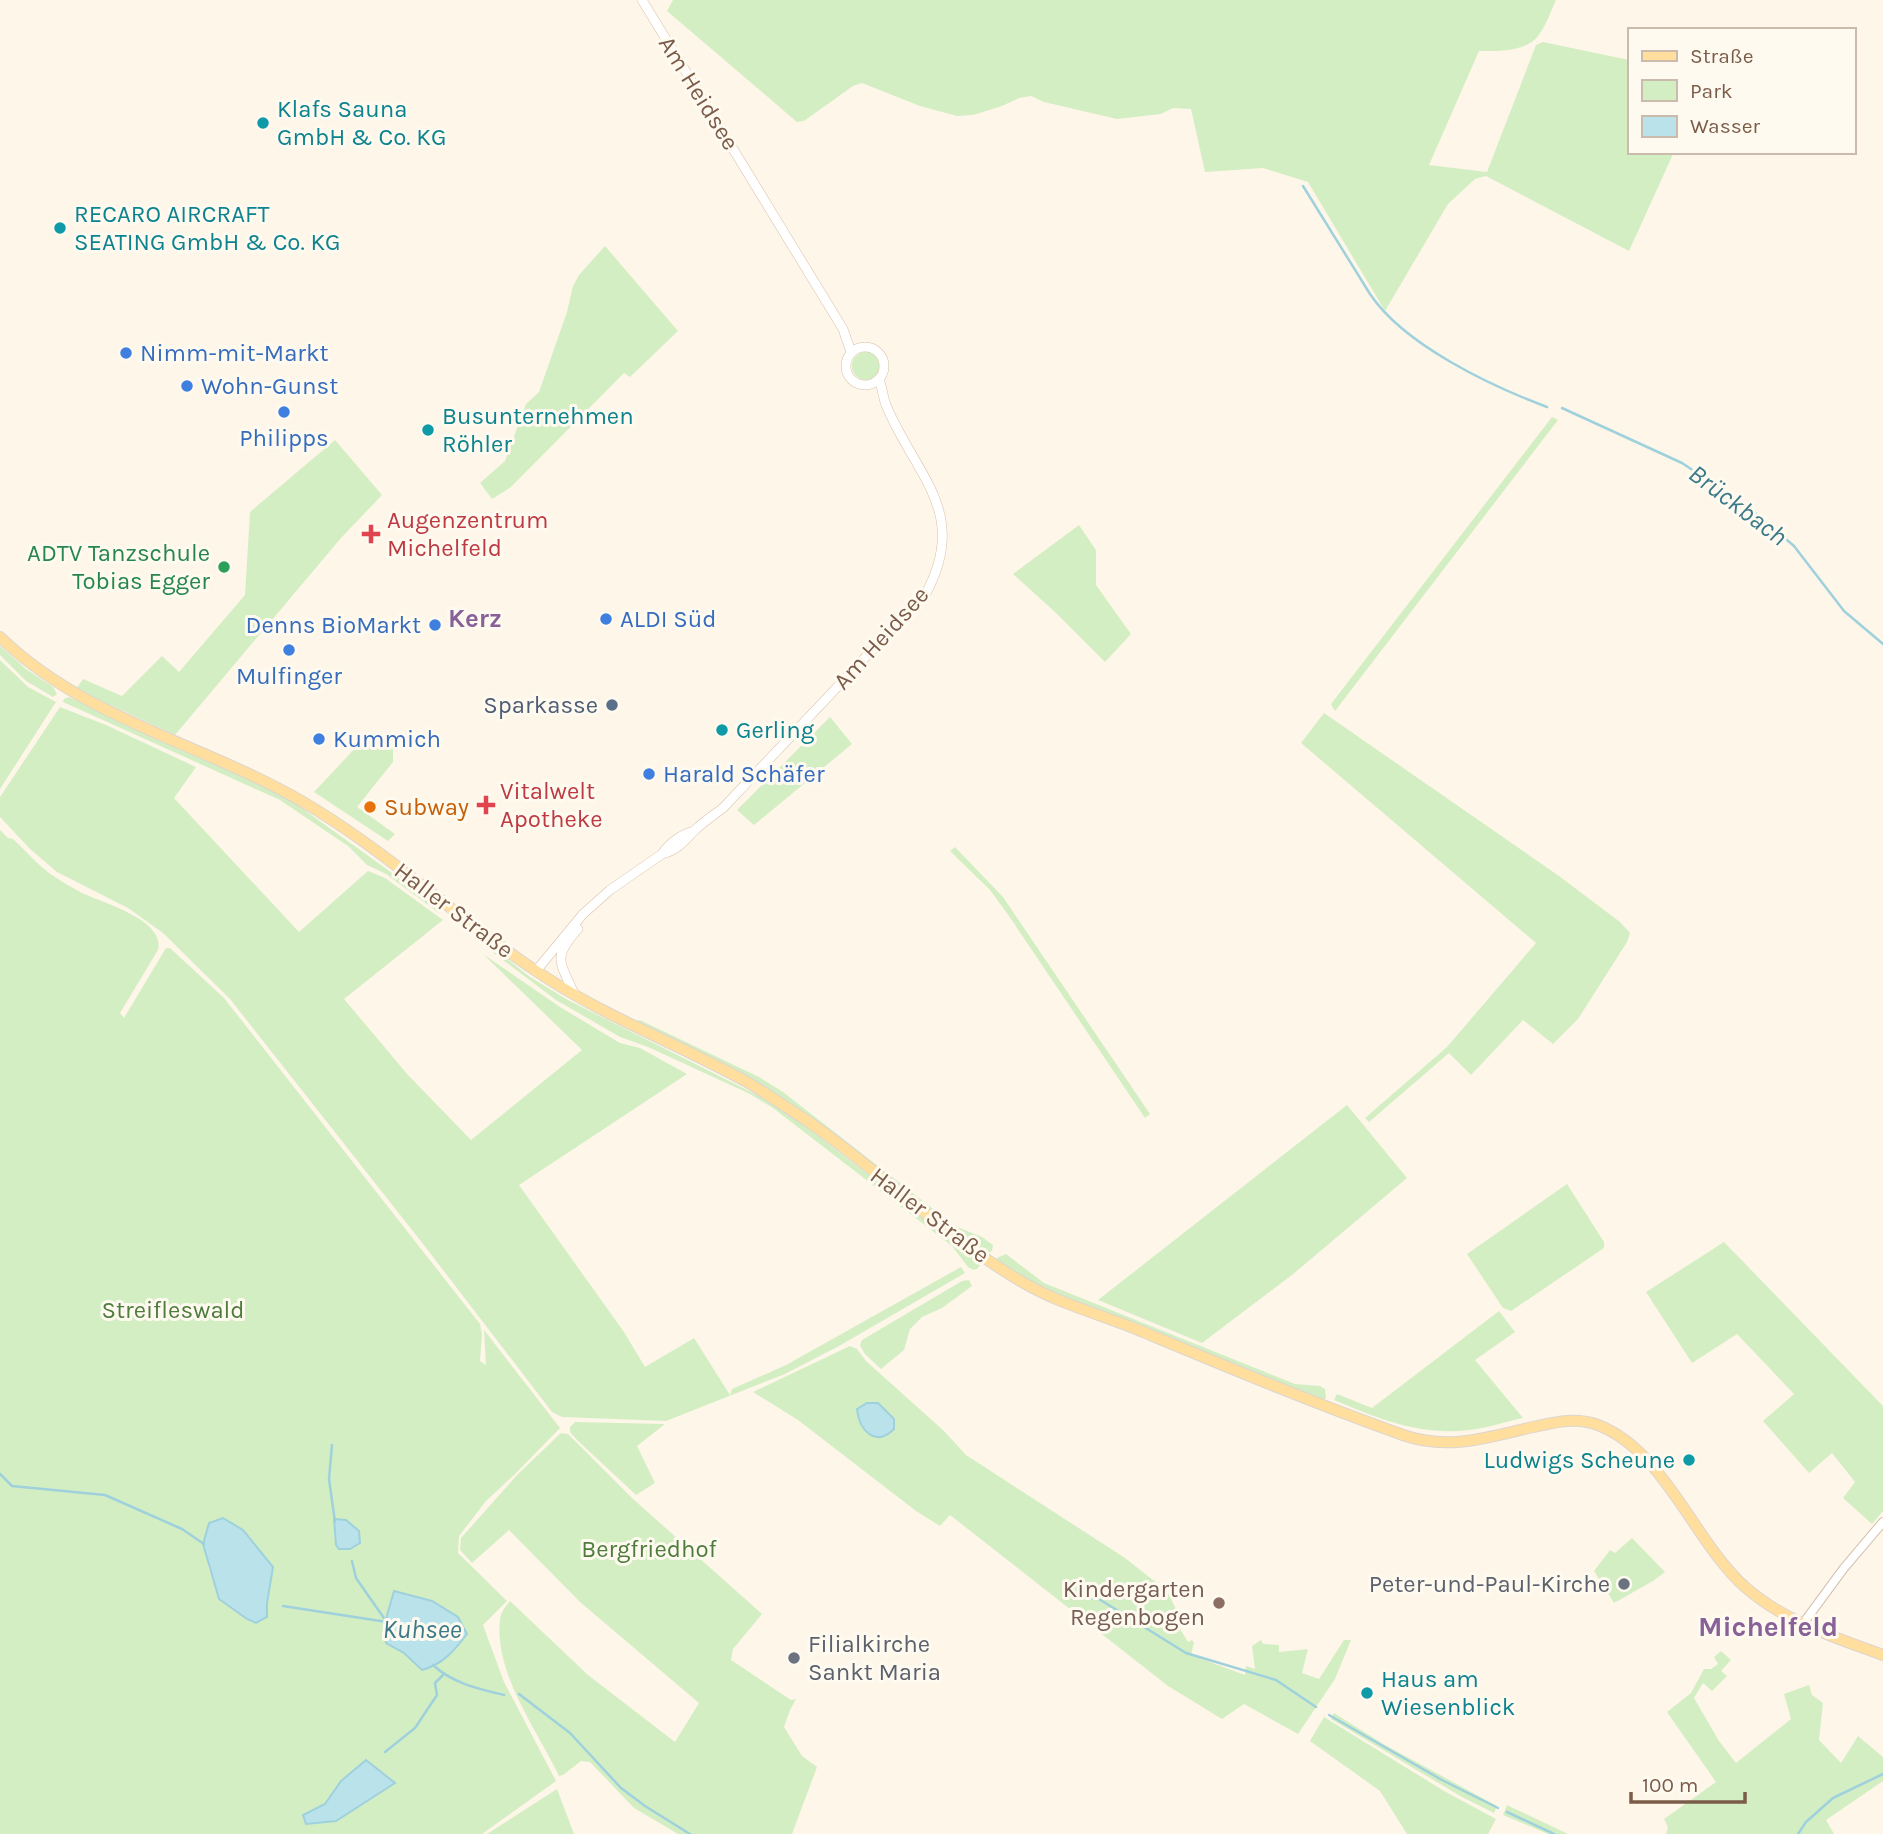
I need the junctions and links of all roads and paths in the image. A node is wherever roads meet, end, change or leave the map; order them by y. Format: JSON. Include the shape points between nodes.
{"nodes":[{"id":1,"x":642,"y":0,"type":"edge"},
{"id":2,"x":843,"y":329,"type":"junction"},
{"id":3,"x":863,"y":347,"type":"junction"},
{"id":4,"x":851,"y":352,"type":"junction"},
{"id":5,"x":879,"y":379,"type":"junction"},
{"id":6,"x":868,"y":385,"type":"junction"},
{"id":7,"x":886,"y":404,"type":"junction"},
{"id":8,"x":0,"y":637,"type":"edge"},
{"id":9,"x":610,"y":890,"type":"junction"},
{"id":10,"x":536,"y":971,"type":"junction"},
{"id":11,"x":574,"y":994,"type":"junction"},
{"id":12,"x":1883,"y":1522,"type":"edge"},
{"id":13,"x":1802,"y":1625,"type":"junction"},
{"id":14,"x":1883,"y":1655,"type":"edge"}],
"edges":[{"from":1,"to":2,"type":"main road","name":"Am Heidsee"},
{"from":2,"to":3,"type":"main road","name":"Am Heidsee"},
{"from":2,"to":4,"type":"main road","name":"Am Heidsee"},
{"from":3,"to":4,"type":"main road"},
{"from":3,"to":5,"type":"main road","via":[[882,356]]},
{"from":4,"to":6,"type":"main road","via":[[846,363],[848,375]]},
{"from":5,"to":6,"type":"main road"},
{"from":5,"to":7,"type":"main road","name":"Am Heidsee"},
{"from":6,"to":7,"type":"main road","name":"Am Heidsee"},
{"from":7,"to":9,"type":"main road","name":"Am Heidsee","via":[[938,505],[943,539],[932,582],[918,604],[723,808]]},
{"from":8,"to":10,"type":"main road","name":"Haller Straße","via":[[65,688],[313,807]]},
{"from":9,"to":10,"type":"main road"},
{"from":9,"to":11,"type":"main road","via":[[563,951],[561,967]]},
{"from":10,"to":11,"type":"main road","name":"Haller Straße"},
{"from":11,"to":13,"type":"main road","name":"Haller Straße","via":[[746,1082],[809,1122],[975,1252],[1030,1287],[1412,1438],[1444,1444],[1466,1442],[1569,1420],[1610,1431],[1651,1467],[1743,1586]]},
{"from":12,"to":13,"type":"street"},
{"from":13,"to":14,"type":"main road","name":"Haller Straße"}]}
